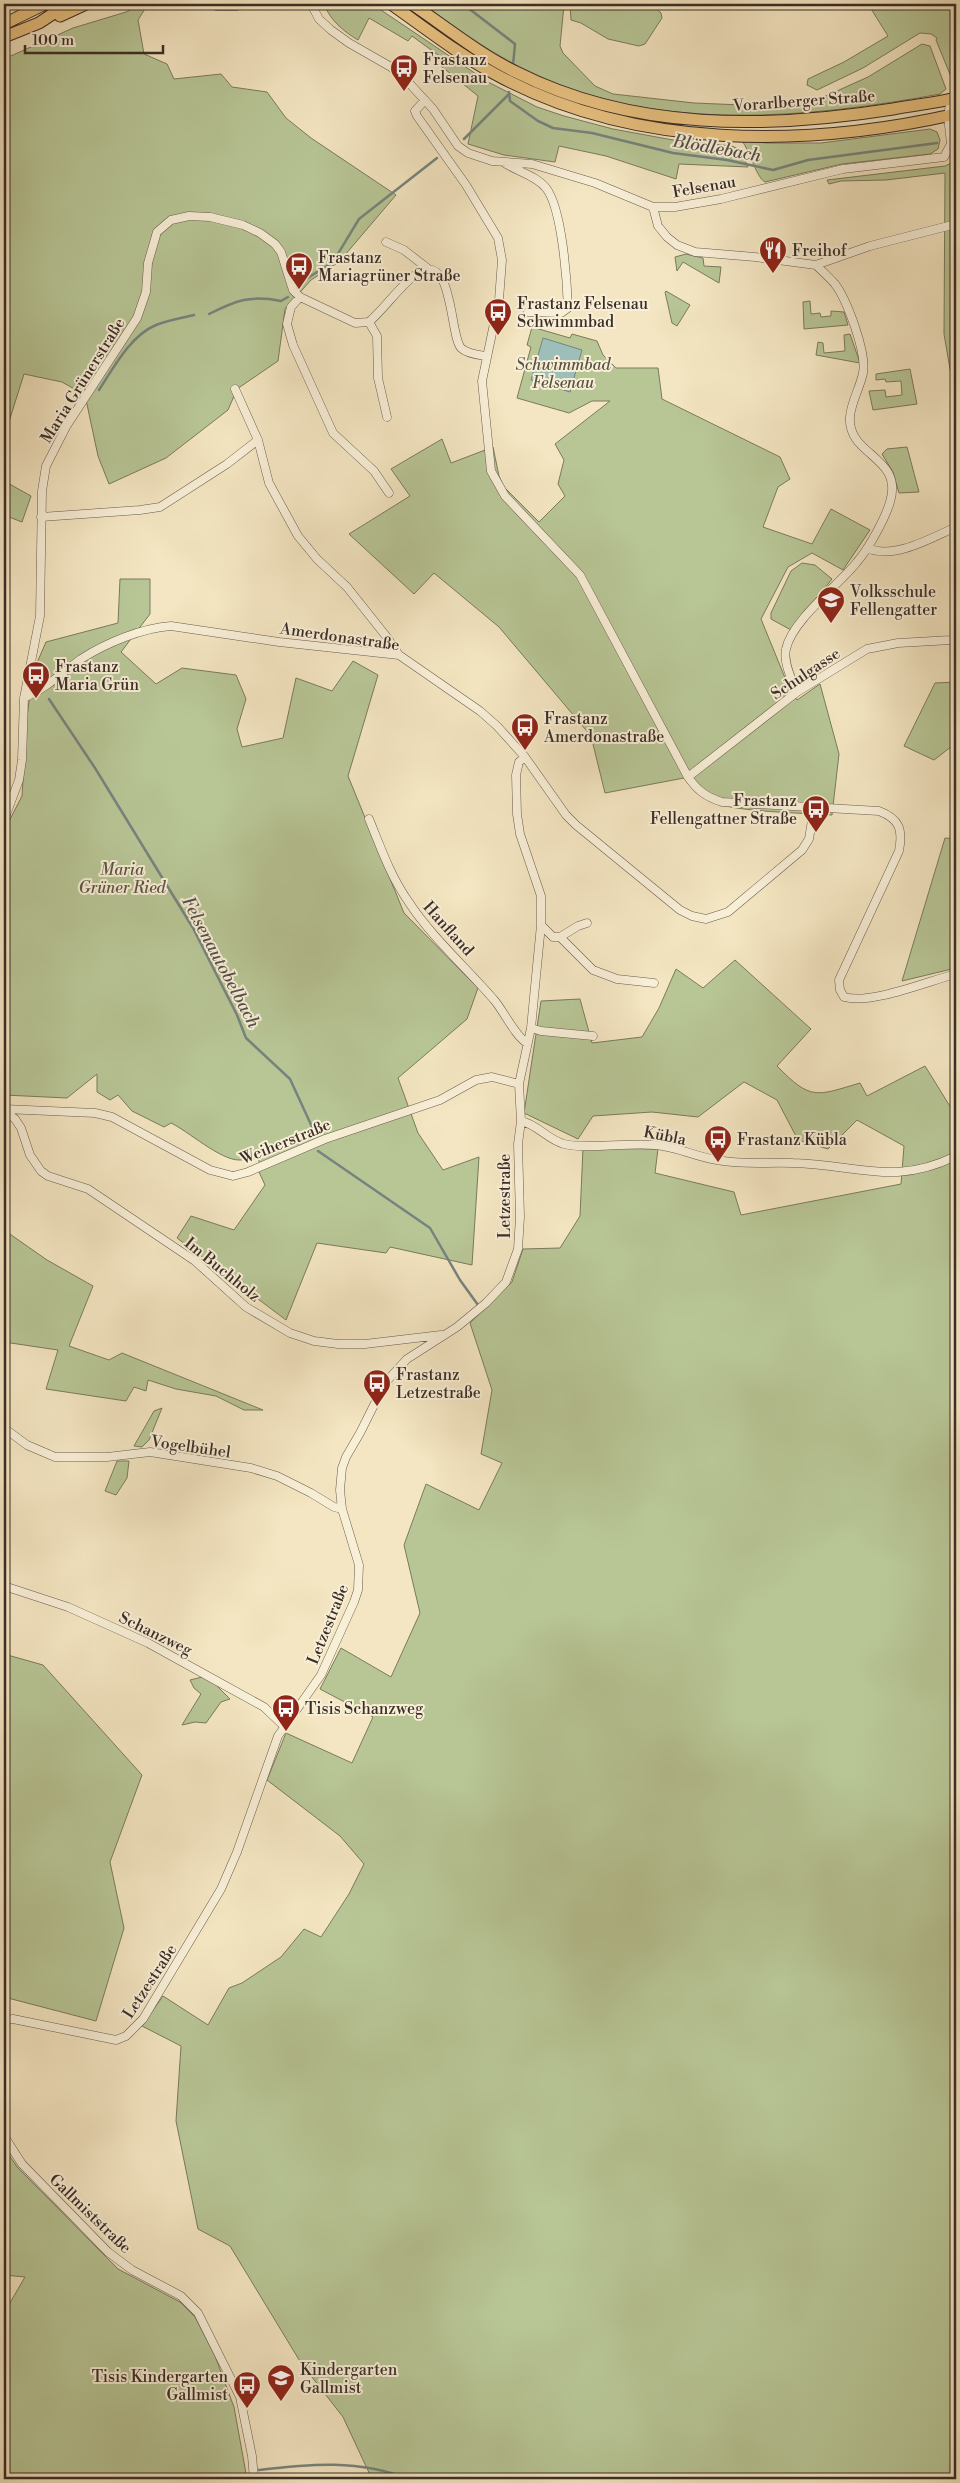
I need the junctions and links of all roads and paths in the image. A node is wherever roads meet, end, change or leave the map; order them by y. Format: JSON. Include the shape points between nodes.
{"nodes":[{"id":1,"x":45,"y":4,"type":"edge"},
{"id":2,"x":311,"y":4,"type":"edge"},
{"id":3,"x":392,"y":4,"type":"edge"},
{"id":4,"x":412,"y":4,"type":"edge"},
{"id":5,"x":78,"y":5,"type":"edge"},
{"id":6,"x":4,"y":24,"type":"edge"},
{"id":7,"x":4,"y":38,"type":"edge"},
{"id":8,"x":953,"y":98,"type":"edge"},
{"id":9,"x":425,"y":100,"type":"junction"},
{"id":10,"x":952,"y":115,"type":"edge"},
{"id":11,"x":504,"y":162,"type":"junction"},
{"id":12,"x":653,"y":207,"type":"junction"},
{"id":13,"x":956,"y":224,"type":"edge"},
{"id":14,"x":386,"y":242,"type":"dead end"},
{"id":15,"x":816,"y":265,"type":"junction"},
{"id":16,"x":430,"y":271,"type":"junction"},
{"id":17,"x":300,"y":297,"type":"junction"},
{"id":18,"x":528,"y":312,"type":"dead end"},
{"id":19,"x":369,"y":322,"type":"junction"},
{"id":20,"x":486,"y":356,"type":"junction"},
{"id":21,"x":235,"y":389,"type":"dead end"},
{"id":22,"x":387,"y":417,"type":"dead end"},
{"id":23,"x":258,"y":440,"type":"junction"},
{"id":24,"x":389,"y":493,"type":"dead end"},
{"id":25,"x":41,"y":517,"type":"junction"},
{"id":26,"x":956,"y":527,"type":"edge"},
{"id":27,"x":867,"y":548,"type":"junction"},
{"id":28,"x":956,"y":637,"type":"edge"},
{"id":29,"x":399,"y":656,"type":"junction"},
{"id":30,"x":797,"y":692,"type":"junction"},
{"id":31,"x":24,"y":698,"type":"junction"},
{"id":32,"x":525,"y":757,"type":"junction"},
{"id":33,"x":688,"y":777,"type":"junction"},
{"id":34,"x":814,"y":808,"type":"junction"},
{"id":35,"x":369,"y":819,"type":"dead end"},
{"id":36,"x":4,"y":820,"type":"edge"},
{"id":37,"x":587,"y":923,"type":"dead end"},
{"id":38,"x":541,"y":925,"type":"junction"},
{"id":39,"x":560,"y":937,"type":"junction"},
{"id":40,"x":956,"y":974,"type":"edge"},
{"id":41,"x":654,"y":983,"type":"dead end"},
{"id":42,"x":531,"y":1028,"type":"junction"},
{"id":43,"x":592,"y":1036,"type":"dead end"},
{"id":44,"x":527,"y":1043,"type":"junction"},
{"id":45,"x":518,"y":1084,"type":"junction"},
{"id":46,"x":4,"y":1110,"type":"edge"},
{"id":47,"x":521,"y":1121,"type":"junction"},
{"id":48,"x":956,"y":1156,"type":"edge"},
{"id":49,"x":444,"y":1335,"type":"junction"},
{"id":50,"x":4,"y":1428,"type":"edge"},
{"id":51,"x":342,"y":1509,"type":"junction"},
{"id":52,"x":4,"y":1586,"type":"edge"},
{"id":53,"x":284,"y":1726,"type":"junction"},
{"id":54,"x":4,"y":2020,"type":"edge"},
{"id":55,"x":4,"y":2136,"type":"edge"},
{"id":56,"x":254,"y":2479,"type":"edge"}],
"edges":[{"from":1,"to":6,"type":"main road"},
{"from":2,"to":9,"type":"street","name":"Felsenau","via":[[323,24],[349,44],[391,67]]},
{"from":3,"to":10,"type":"main road","name":"Vorarlberger Straße","via":[[502,78],[565,106],[622,122],[679,131],[756,137],[849,132]]},
{"from":4,"to":8,"type":"main road","name":"Vorarlberger Straße","via":[[516,72],[578,98],[646,114],[757,123],[848,116]]},
{"from":5,"to":7,"type":"main road"},
{"from":8,"to":10,"type":"street","name":"Felsenau"},
{"from":9,"to":11,"type":"street","name":"Felsenau","via":[[458,146],[468,153]]},
{"from":9,"to":20,"type":"street","via":[[415,111],[417,116],[466,185],[498,238],[502,260],[499,300]]},
{"from":10,"to":12,"type":"street","name":"Felsenau","via":[[952,144],[944,156],[843,169],[721,199],[675,207]]},
{"from":11,"to":12,"type":"street","name":"Felsenau","via":[[532,164],[581,178]]},
{"from":11,"to":18,"type":"street","name":"Felsenau","via":[[545,186],[552,198],[567,276],[568,308],[561,312]]},
{"from":12,"to":15,"type":"street","via":[[658,226],[667,237],[695,252]]},
{"from":13,"to":15,"type":"street","via":[[835,256]]},
{"from":14,"to":16,"type":"street","via":[[404,250]]},
{"from":15,"to":27,"type":"street","via":[[841,295],[862,351],[863,372],[850,415],[850,430],[860,445],[874,455],[890,474],[893,485],[890,503]]},
{"from":16,"to":19,"type":"street","via":[[414,276]]},
{"from":16,"to":20,"type":"street","via":[[442,278],[461,348]]},
{"from":17,"to":19,"type":"street","via":[[355,323]]},
{"from":17,"to":24,"type":"street","via":[[292,307],[287,324],[293,345],[334,433],[374,471]]},
{"from":17,"to":25,"type":"street","name":"Maria Grünerstraße","via":[[293,290],[276,244],[260,233],[210,217],[179,218],[162,226],[153,241],[146,292],[137,318],[67,424],[46,466]]},
{"from":19,"to":22,"type":"street","via":[[377,336],[378,378]]},
{"from":20,"to":33,"type":"street","via":[[482,381],[491,471],[505,496],[580,575]]},
{"from":21,"to":23,"type":"street"},
{"from":23,"to":25,"type":"street","via":[[160,507]]},
{"from":23,"to":29,"type":"street","via":[[269,483],[298,536],[347,587]]},
{"from":25,"to":31,"type":"street","name":"Maria Grünerstraße","via":[[40,616]]},
{"from":26,"to":27,"type":"street","via":[[893,551],[877,552]]},
{"from":27,"to":30,"type":"street","via":[[796,629],[786,650]]},
{"from":28,"to":30,"type":"street","name":"Schulgasse","via":[[951,640],[883,644],[867,649]]},
{"from":29,"to":31,"type":"street","name":"Amerdonastraße","via":[[171,626],[157,627],[82,659],[45,687]]},
{"from":29,"to":32,"type":"street","name":"Amerdonastraße","via":[[480,711]]},
{"from":30,"to":33,"type":"street","name":"Schulgasse"},
{"from":31,"to":36,"type":"street","name":"Maria Grünerstraße","via":[[22,760],[13,800]]},
{"from":32,"to":34,"type":"street","name":"Amerdonastraße","via":[[576,825],[680,910],[706,919],[728,912],[798,855],[809,838]]},
{"from":32,"to":38,"type":"street","name":"Letzestraße","via":[[519,762],[516,775],[517,814],[520,834],[541,896]]},
{"from":33,"to":34,"type":"street","via":[[709,798],[722,802]]},
{"from":34,"to":40,"type":"street","via":[[879,811],[894,818],[902,836],[899,851],[839,980],[844,997],[854,1000],[875,997]]},
{"from":35,"to":44,"type":"street","name":"Hanfland","via":[[382,855],[412,907],[493,999],[521,1040]]},
{"from":37,"to":39,"type":"street"},
{"from":38,"to":39,"type":"street","via":[[553,937]]},
{"from":38,"to":42,"type":"street","name":"Letzestraße"},
{"from":39,"to":41,"type":"street","via":[[593,970],[617,979]]},
{"from":42,"to":43,"type":"street"},
{"from":42,"to":44,"type":"street","name":"Letzestraße"},
{"from":44,"to":45,"type":"street","name":"Letzestraße"},
{"from":45,"to":46,"type":"street","name":"Weiherstraße","via":[[492,1077],[476,1080],[440,1100],[325,1138],[233,1176],[210,1170],[112,1117],[95,1113]]},
{"from":45,"to":47,"type":"street","name":"Letzestraße"},
{"from":46,"to":49,"type":"street","name":"Im Buchholz","via":[[21,1128],[30,1155],[41,1171],[88,1189],[195,1261],[246,1307],[290,1333],[338,1344]]},
{"from":47,"to":48,"type":"street","name":"Kübla","via":[[573,1146],[658,1145],[733,1163],[793,1163],[890,1174],[926,1168]]},
{"from":47,"to":49,"type":"street","name":"Letzestraße","via":[[518,1249],[506,1282],[486,1303]]},
{"from":49,"to":51,"type":"street","name":"Letzestraße","via":[[407,1359],[385,1383],[342,1468]]},
{"from":50,"to":51,"type":"street","name":"Vogelbühel","via":[[27,1445],[55,1457],[107,1457],[150,1452],[251,1468],[277,1476],[334,1508]]},
{"from":51,"to":53,"type":"street","name":"Letzestraße","via":[[359,1565],[358,1590],[321,1675]]},
{"from":52,"to":53,"type":"street","name":"Schanzweg","via":[[68,1607],[148,1643],[264,1707]]},
{"from":53,"to":54,"type":"street","name":"Letzestraße","via":[[221,1889],[136,2027],[116,2040],[13,2019]]},
{"from":55,"to":56,"type":"street","name":"Gallmiststraße","via":[[22,2164],[108,2252],[132,2270],[182,2296],[198,2313],[240,2398]]}]}
